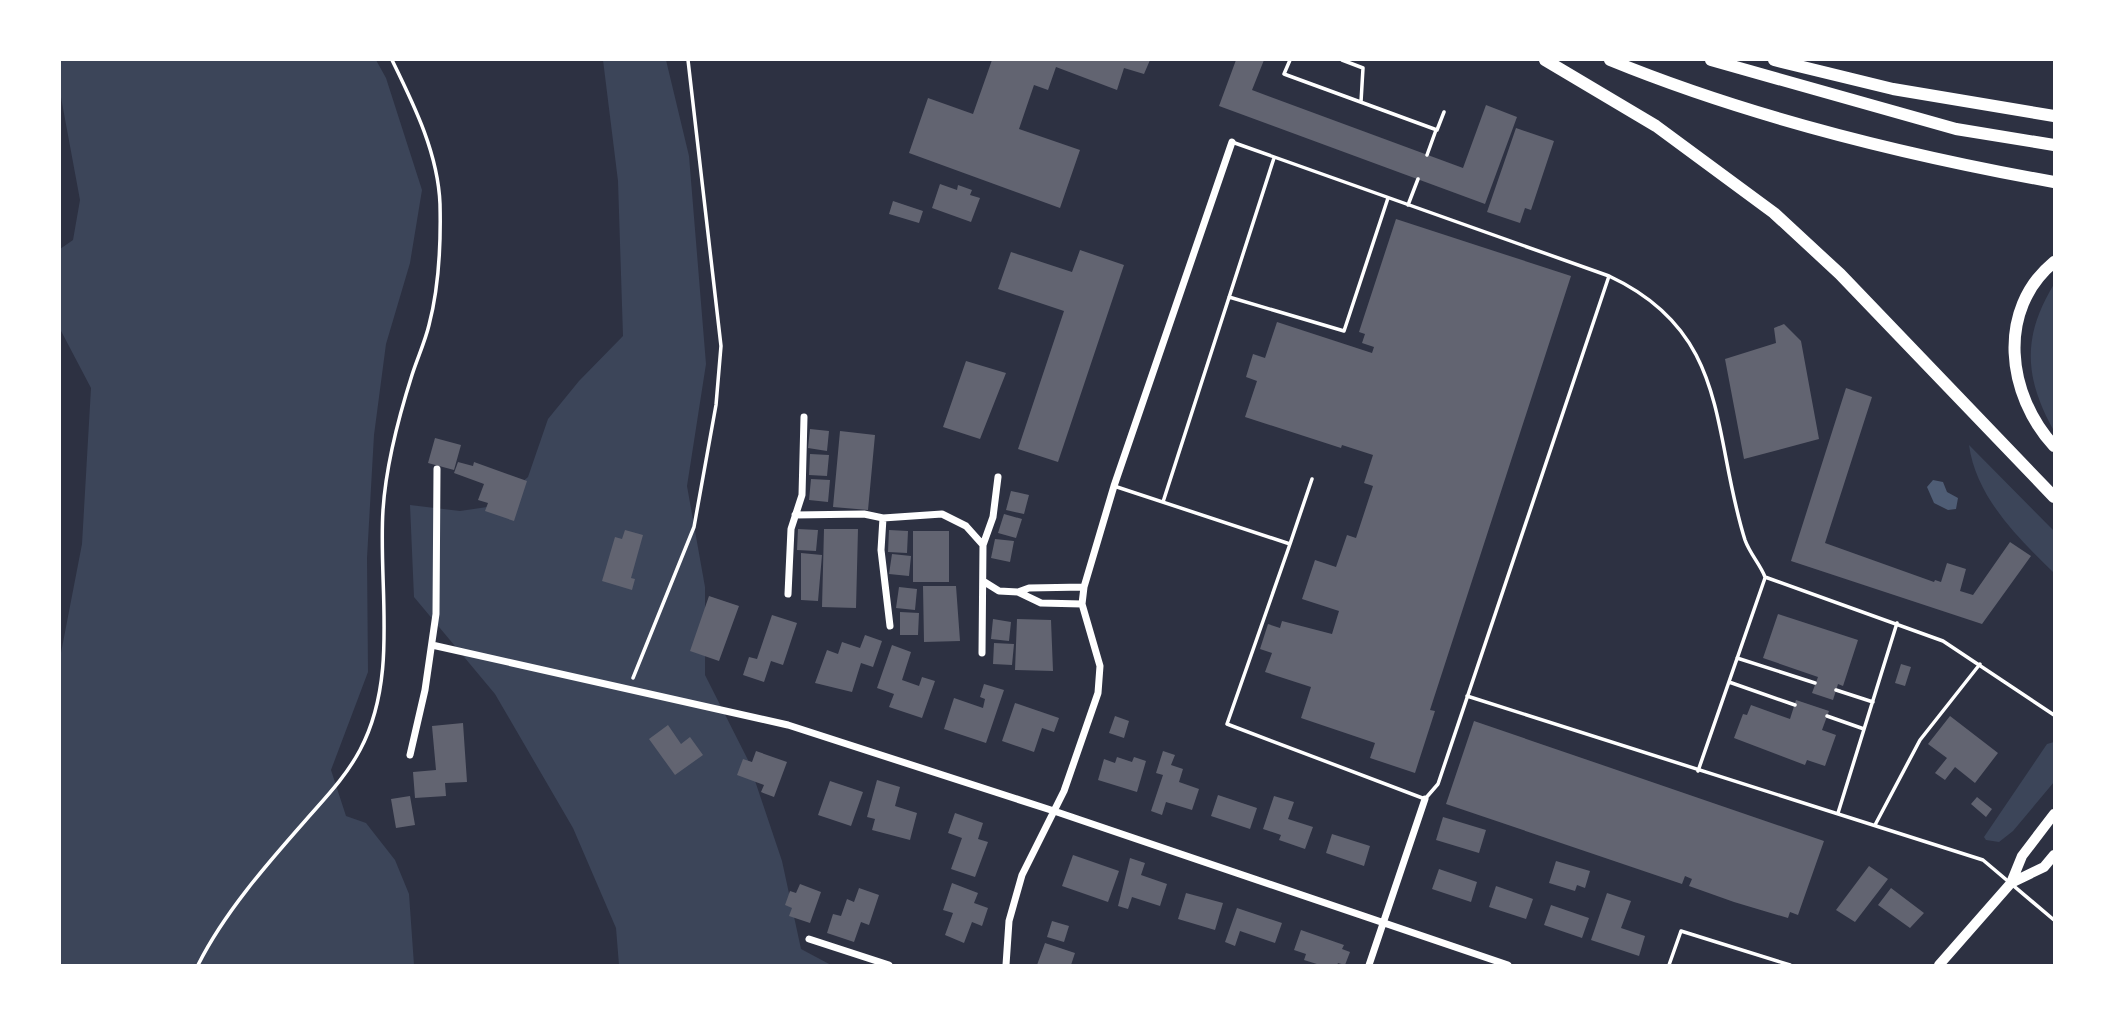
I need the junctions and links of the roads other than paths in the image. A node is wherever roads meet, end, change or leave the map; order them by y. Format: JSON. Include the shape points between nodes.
{"nodes":[{"id":1,"x":1290,"y":60,"type":"edge"},
{"id":2,"x":1342,"y":60,"type":"edge"},
{"id":3,"x":1545,"y":60,"type":"edge"},
{"id":4,"x":1610,"y":60,"type":"edge"},
{"id":5,"x":1711,"y":60,"type":"edge"},
{"id":6,"x":1774,"y":60,"type":"edge"},
{"id":7,"x":1361,"y":102,"type":"junction"},
{"id":8,"x":1444,"y":112,"type":"dead end"},
{"id":9,"x":2054,"y":116,"type":"edge"},
{"id":10,"x":1437,"y":130,"type":"junction"},
{"id":11,"x":1232,"y":142,"type":"joint"},
{"id":12,"x":2054,"y":145,"type":"edge"},
{"id":13,"x":1427,"y":155,"type":"dead end"},
{"id":14,"x":1275,"y":157,"type":"junction"},
{"id":15,"x":1418,"y":179,"type":"dead end"},
{"id":16,"x":2054,"y":182,"type":"edge"},
{"id":17,"x":1388,"y":198,"type":"junction"},
{"id":18,"x":1408,"y":205,"type":"junction"},
{"id":19,"x":2054,"y":262,"type":"edge"},
{"id":20,"x":1609,"y":276,"type":"junction"},
{"id":21,"x":1229,"y":297,"type":"junction"},
{"id":22,"x":804,"y":416,"type":"dead end"},
{"id":23,"x":2054,"y":446,"type":"edge"},
{"id":24,"x":437,"y":469,"type":"dead end"},
{"id":25,"x":998,"y":477,"type":"dead end"},
{"id":26,"x":1312,"y":479,"type":"dead end"},
{"id":27,"x":1114,"y":486,"type":"junction"},
{"id":28,"x":2054,"y":497,"type":"edge"},
{"id":29,"x":1163,"y":502,"type":"junction"},
{"id":30,"x":795,"y":515,"type":"junction"},
{"id":31,"x":883,"y":517,"type":"junction"},
{"id":32,"x":1290,"y":544,"type":"junction"},
{"id":33,"x":983,"y":545,"type":"junction"},
{"id":34,"x":1765,"y":577,"type":"junction"},
{"id":35,"x":983,"y":581,"type":"junction"},
{"id":36,"x":1084,"y":587,"type":"junction"},
{"id":37,"x":1018,"y":592,"type":"junction"},
{"id":38,"x":789,"y":594,"type":"dead end"},
{"id":39,"x":1082,"y":604,"type":"junction"},
{"id":40,"x":1898,"y":623,"type":"junction"},
{"id":41,"x":890,"y":626,"type":"dead end"},
{"id":42,"x":432,"y":645,"type":"junction"},
{"id":43,"x":982,"y":653,"type":"dead end"},
{"id":44,"x":1737,"y":658,"type":"junction"},
{"id":45,"x":1980,"y":664,"type":"junction"},
{"id":46,"x":1729,"y":682,"type":"junction"},
{"id":47,"x":1815,"y":683,"type":"dead end"},
{"id":48,"x":1836,"y":690,"type":"dead end"},
{"id":49,"x":1467,"y":696,"type":"junction"},
{"id":50,"x":1873,"y":702,"type":"junction"},
{"id":51,"x":1795,"y":705,"type":"dead end"},
{"id":52,"x":2054,"y":715,"type":"edge"},
{"id":53,"x":1827,"y":716,"type":"dead end"},
{"id":54,"x":1864,"y":729,"type":"junction"},
{"id":55,"x":410,"y":755,"type":"dead end"},
{"id":56,"x":1699,"y":771,"type":"junction"},
{"id":57,"x":1425,"y":799,"type":"junction"},
{"id":58,"x":1054,"y":811,"type":"junction"},
{"id":59,"x":1838,"y":813,"type":"junction"},
{"id":60,"x":2054,"y":814,"type":"edge"},
{"id":61,"x":1875,"y":825,"type":"junction"},
{"id":62,"x":2054,"y":855,"type":"edge"},
{"id":63,"x":2011,"y":883,"type":"junction"},
{"id":64,"x":2054,"y":920,"type":"edge"},
{"id":65,"x":1383,"y":923,"type":"junction"},
{"id":66,"x":809,"y":939,"type":"dead end"},
{"id":67,"x":889,"y":965,"type":"edge"},
{"id":68,"x":1006,"y":965,"type":"edge"},
{"id":69,"x":1369,"y":965,"type":"edge"},
{"id":70,"x":1508,"y":965,"type":"edge"},
{"id":71,"x":1669,"y":965,"type":"edge"},
{"id":72,"x":1790,"y":965,"type":"edge"},
{"id":73,"x":1939,"y":965,"type":"edge"}],
"edges":[{"from":1,"to":7,"type":"lane","via":[[1284,74]]},
{"from":2,"to":7,"type":"lane","via":[[1363,68]]},
{"from":3,"to":28,"type":"highway","via":[[1657,126],[1774,213],[1840,274]]},
{"from":4,"to":16,"type":"highway","via":[[1882,146]]},
{"from":5,"to":12,"type":"highway","via":[[1956,129]]},
{"from":6,"to":9,"type":"highway","via":[[1893,89]]},
{"from":7,"to":10,"type":"lane"},
{"from":8,"to":10,"type":"lane"},
{"from":10,"to":13,"type":"lane"},
{"from":11,"to":14,"type":"lane"},
{"from":11,"to":27,"type":"street"},
{"from":14,"to":17,"type":"lane"},
{"from":14,"to":21,"type":"lane"},
{"from":15,"to":18,"type":"lane"},
{"from":17,"to":18,"type":"lane"},
{"from":17,"to":21,"type":"lane","via":[[1344,331]]},
{"from":18,"to":20,"type":"lane"},
{"from":19,"to":23,"type":"highway","via":[[2032,286],[2019,311],[2013,361],[2024,402]]},
{"from":20,"to":34,"type":"lane","via":[[1650,301],[1694,348],[1709,382],[1745,541]]},
{"from":20,"to":49,"type":"lane"},
{"from":21,"to":29,"type":"lane"},
{"from":22,"to":30,"type":"street","via":[[802,495]]},
{"from":24,"to":42,"type":"street"},
{"from":25,"to":33,"type":"street","via":[[993,517]]},
{"from":26,"to":32,"type":"lane"},
{"from":27,"to":29,"type":"lane"},
{"from":27,"to":36,"type":"street"},
{"from":29,"to":32,"type":"lane"},
{"from":30,"to":31,"type":"street"},
{"from":30,"to":38,"type":"street"},
{"from":31,"to":33,"type":"street","via":[[942,513],[966,526]]},
{"from":31,"to":41,"type":"street","via":[[881,550]]},
{"from":32,"to":57,"type":"lane","via":[[1227,724]]},
{"from":33,"to":35,"type":"street"},
{"from":34,"to":40,"type":"lane"},
{"from":34,"to":44,"type":"lane"},
{"from":35,"to":37,"type":"street","via":[[999,591]]},
{"from":35,"to":43,"type":"street"},
{"from":36,"to":37,"type":"street"},
{"from":36,"to":39,"type":"street"},
{"from":37,"to":39,"type":"street","via":[[1041,603]]},
{"from":39,"to":58,"type":"street","via":[[1100,680]]},
{"from":40,"to":45,"type":"lane","via":[[1943,640]]},
{"from":40,"to":50,"type":"lane"},
{"from":42,"to":55,"type":"street"},
{"from":42,"to":58,"type":"street","via":[[788,725]]},
{"from":44,"to":46,"type":"lane"},
{"from":44,"to":47,"type":"lane"},
{"from":45,"to":52,"type":"lane"},
{"from":45,"to":61,"type":"lane","via":[[1920,740]]},
{"from":46,"to":51,"type":"lane"},
{"from":46,"to":56,"type":"lane"},
{"from":48,"to":50,"type":"lane"},
{"from":49,"to":56,"type":"lane"},
{"from":49,"to":57,"type":"lane","via":[[1438,783]]},
{"from":50,"to":54,"type":"lane"},
{"from":53,"to":54,"type":"lane"},
{"from":54,"to":59,"type":"lane"},
{"from":56,"to":59,"type":"lane"},
{"from":57,"to":65,"type":"street"},
{"from":58,"to":65,"type":"street"},
{"from":58,"to":68,"type":"street","via":[[1014,899]]},
{"from":59,"to":61,"type":"lane"},
{"from":60,"to":63,"type":"main road","via":[[2022,856]]},
{"from":61,"to":63,"type":"lane","via":[[1983,860]]},
{"from":62,"to":63,"type":"main road","via":[[2045,867]]},
{"from":63,"to":64,"type":"lane"},
{"from":63,"to":73,"type":"main road"},
{"from":65,"to":69,"type":"street"},
{"from":65,"to":70,"type":"street"},
{"from":66,"to":67,"type":"street"},
{"from":71,"to":72,"type":"lane","via":[[1681,931]]}]}
